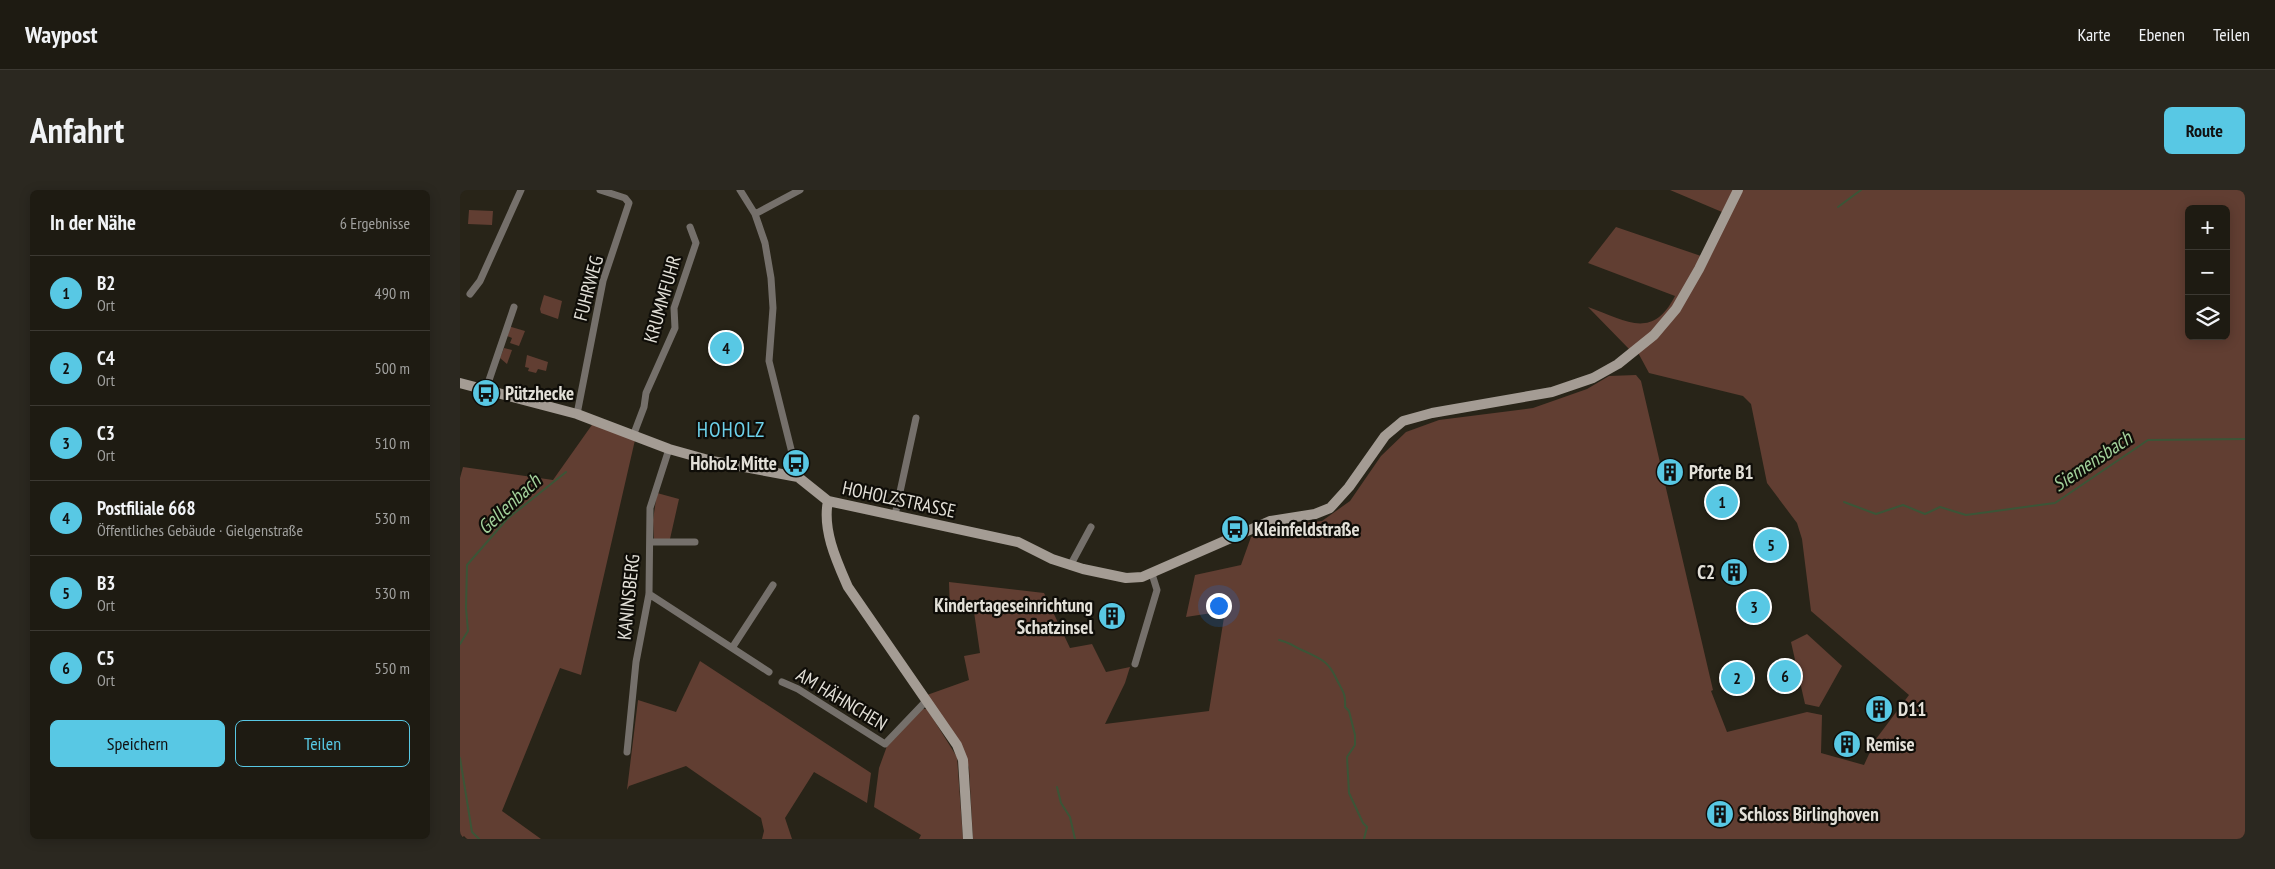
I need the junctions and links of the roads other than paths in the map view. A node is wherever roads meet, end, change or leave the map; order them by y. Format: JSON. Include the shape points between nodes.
{"nodes":[{"id":1,"x":521,"y":190,"type":"edge"},
{"id":2,"x":600,"y":190,"type":"edge"},
{"id":3,"x":740,"y":190,"type":"edge"},
{"id":4,"x":800,"y":190,"type":"edge"},
{"id":5,"x":1738,"y":190,"type":"edge"},
{"id":6,"x":755,"y":214,"type":"junction"},
{"id":7,"x":690,"y":227,"type":"dead end"},
{"id":8,"x":470,"y":294,"type":"dead end"},
{"id":9,"x":514,"y":307,"type":"dead end"},
{"id":10,"x":460,"y":383,"type":"edge"},
{"id":11,"x":486,"y":389,"type":"junction"},
{"id":12,"x":577,"y":414,"type":"junction"},
{"id":13,"x":916,"y":418,"type":"dead end"},
{"id":14,"x":633,"y":436,"type":"junction"},
{"id":15,"x":669,"y":449,"type":"junction"},
{"id":16,"x":798,"y":477,"type":"junction"},
{"id":17,"x":828,"y":501,"type":"junction"},
{"id":18,"x":895,"y":516,"type":"junction"},
{"id":19,"x":1091,"y":527,"type":"dead end"},
{"id":20,"x":650,"y":542,"type":"junction"},
{"id":21,"x":696,"y":542,"type":"dead end"},
{"id":22,"x":1070,"y":566,"type":"junction"},
{"id":23,"x":1152,"y":574,"type":"junction"},
{"id":24,"x":773,"y":585,"type":"dead end"},
{"id":25,"x":648,"y":594,"type":"junction"},
{"id":26,"x":732,"y":648,"type":"junction"},
{"id":27,"x":1135,"y":664,"type":"dead end"},
{"id":28,"x":769,"y":672,"type":"dead end"},
{"id":29,"x":782,"y":682,"type":"dead end"},
{"id":30,"x":928,"y":701,"type":"junction"},
{"id":31,"x":627,"y":752,"type":"dead end"},
{"id":32,"x":968,"y":839,"type":"edge"}],
"edges":[{"from":1,"to":8,"type":"street","via":[[480,281]]},
{"from":2,"to":12,"type":"street","name":"FUHRWEG","via":[[625,198],[629,203],[603,281]]},
{"from":3,"to":6,"type":"street"},
{"from":4,"to":6,"type":"street"},
{"from":5,"to":23,"type":"street","name":"HOHOLZSTRASSE","via":[[1700,269],[1676,309],[1631,355],[1593,378],[1552,392],[1403,421],[1385,436],[1334,505],[1322,512],[1252,528]]},
{"from":6,"to":16,"type":"street","via":[[771,278],[773,308],[769,361]]},
{"from":7,"to":14,"type":"street","name":"KRUMMFUHR","via":[[696,244],[674,308],[674,328],[646,393]]},
{"from":9,"to":11,"type":"street"},
{"from":10,"to":11,"type":"street","name":"HOHOLZSTRASSE"},
{"from":11,"to":12,"type":"street","name":"HOHOLZSTRASSE"},
{"from":12,"to":14,"type":"street","name":"HOHOLZSTRASSE"},
{"from":13,"to":18,"type":"street"},
{"from":14,"to":15,"type":"street","name":"HOHOLZSTRASSE"},
{"from":15,"to":16,"type":"street","name":"HOHOLZSTRASSE","via":[[712,461]]},
{"from":15,"to":20,"type":"street","name":"KANINSBERG","via":[[650,508]]},
{"from":16,"to":17,"type":"street","name":"HOHOLZSTRASSE"},
{"from":17,"to":18,"type":"street","name":"HOHOLZSTRASSE"},
{"from":17,"to":30,"type":"street","via":[[826,515],[830,535],[848,588]]},
{"from":18,"to":22,"type":"street","name":"HOHOLZSTRASSE","via":[[1018,542]]},
{"from":19,"to":22,"type":"street"},
{"from":20,"to":21,"type":"street"},
{"from":20,"to":25,"type":"street","name":"KANINSBERG"},
{"from":22,"to":23,"type":"street","name":"HOHOLZSTRASSE","via":[[1126,578]]},
{"from":23,"to":27,"type":"street","via":[[1157,590]]},
{"from":24,"to":26,"type":"street"},
{"from":25,"to":26,"type":"street","name":"AM HÄHNCHEN"},
{"from":25,"to":31,"type":"street","name":"KANINSBERG","via":[[636,662]]},
{"from":26,"to":28,"type":"street","name":"AM HÄHNCHEN"},
{"from":29,"to":30,"type":"street","name":"AM HÄHNCHEN","via":[[885,744]]},
{"from":30,"to":32,"type":"street","via":[[963,760]]}]}
